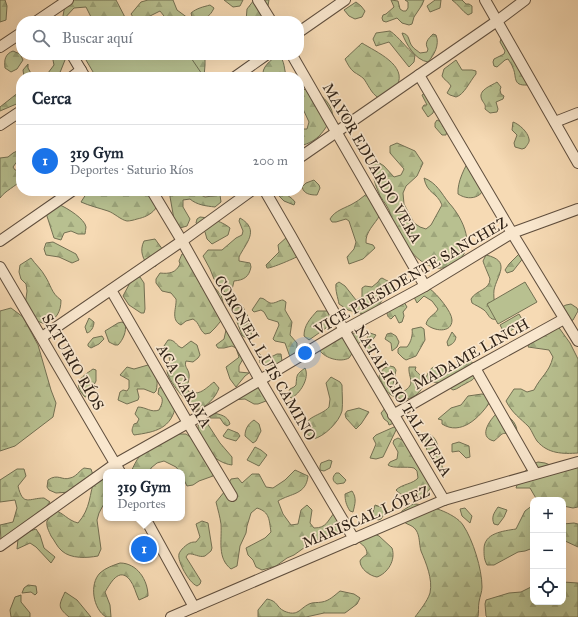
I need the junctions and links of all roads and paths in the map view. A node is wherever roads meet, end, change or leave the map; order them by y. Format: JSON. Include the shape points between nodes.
{"nodes":[{"id":1,"x":68,"y":0,"type":"edge"},
{"id":2,"x":258,"y":0,"type":"edge"},
{"id":3,"x":344,"y":0,"type":"edge"},
{"id":4,"x":485,"y":0,"type":"edge"},
{"id":5,"x":525,"y":0,"type":"edge"},
{"id":6,"x":51,"y":16,"type":"edge"},
{"id":7,"x":268,"y":16,"type":"edge"},
{"id":8,"x":497,"y":21,"type":"junction"},
{"id":9,"x":304,"y":28,"type":"edge"},
{"id":10,"x":16,"y":36,"type":"edge"},
{"id":11,"x":0,"y":47,"type":"edge"},
{"id":12,"x":75,"y":60,"type":"edge"},
{"id":13,"x":259,"y":60,"type":"edge"},
{"id":14,"x":295,"y":60,"type":"edge"},
{"id":15,"x":82,"y":72,"type":"edge"},
{"id":16,"x":242,"y":72,"type":"edge"},
{"id":17,"x":302,"y":72,"type":"edge"},
{"id":18,"x":304,"y":75,"type":"edge"},
{"id":19,"x":419,"y":75,"type":"junction"},
{"id":20,"x":578,"y":112,"type":"edge"},
{"id":21,"x":16,"y":115,"type":"edge"},
{"id":22,"x":555,"y":122,"type":"junction"},
{"id":23,"x":0,"y":126,"type":"edge"},
{"id":24,"x":337,"y":131,"type":"junction"},
{"id":25,"x":304,"y":154,"type":"edge"},
{"id":26,"x":578,"y":163,"type":"edge"},
{"id":27,"x":65,"y":196,"type":"edge"},
{"id":28,"x":155,"y":196,"type":"edge"},
{"id":29,"x":244,"y":196,"type":"edge"},
{"id":30,"x":268,"y":196,"type":"edge"},
{"id":31,"x":578,"y":209,"type":"edge"},
{"id":32,"x":512,"y":233,"type":"junction"},
{"id":33,"x":0,"y":241,"type":"edge"},
{"id":34,"x":182,"y":241,"type":"junction"},
{"id":35,"x":0,"y":267,"type":"edge"},
{"id":36,"x":425,"y":286,"type":"junction"},
{"id":37,"x":112,"y":290,"type":"junction"},
{"id":38,"x":564,"y":319,"type":"junction"},
{"id":39,"x":344,"y":330,"type":"junction"},
{"id":40,"x":42,"y":337,"type":"junction"},
{"id":41,"x":578,"y":341,"type":"edge"},
{"id":42,"x":475,"y":368,"type":"junction"},
{"id":43,"x":260,"y":380,"type":"junction"},
{"id":44,"x":393,"y":415,"type":"junction"},
{"id":45,"x":188,"y":423,"type":"junction"},
{"id":46,"x":578,"y":462,"type":"edge"},
{"id":47,"x":118,"y":468,"type":"edge"},
{"id":48,"x":535,"y":473,"type":"junction"},
{"id":49,"x":103,"y":478,"type":"edge"},
{"id":50,"x":232,"y":496,"type":"dead end"},
{"id":51,"x":444,"y":500,"type":"junction"},
{"id":52,"x":147,"y":521,"type":"edge"},
{"id":53,"x":354,"y":539,"type":"junction"},
{"id":54,"x":0,"y":546,"type":"edge"},
{"id":55,"x":194,"y":607,"type":"junction"},
{"id":56,"x":171,"y":617,"type":"edge"}],
"edges":[{"from":1,"to":6,"type":"street"},
{"from":2,"to":7,"type":"street"},
{"from":3,"to":9,"type":"street"},
{"from":4,"to":8,"type":"street"},
{"from":5,"to":8,"type":"street"},
{"from":8,"to":19,"type":"street"},
{"from":8,"to":22,"type":"street"},
{"from":10,"to":11,"type":"street"},
{"from":12,"to":15,"type":"street"},
{"from":13,"to":16,"type":"street"},
{"from":14,"to":17,"type":"street","name":"MAYOR EDUARDO VERA"},
{"from":18,"to":24,"type":"street","name":"MAYOR EDUARDO VERA"},
{"from":19,"to":24,"type":"street"},
{"from":19,"to":32,"type":"street"},
{"from":20,"to":22,"type":"street"},
{"from":21,"to":23,"type":"street"},
{"from":22,"to":26,"type":"street"},
{"from":24,"to":25,"type":"street"},
{"from":24,"to":36,"type":"street","name":"MAYOR EDUARDO VERA"},
{"from":27,"to":33,"type":"street"},
{"from":28,"to":34,"type":"street","name":"CORONEL LUIS CAMINO"},
{"from":29,"to":34,"type":"street"},
{"from":30,"to":39,"type":"street","name":"NATALICIO TALAVERA"},
{"from":31,"to":32,"type":"street","name":"VICE PRESIDENTE SANCHEZ"},
{"from":32,"to":36,"type":"street","name":"VICE PRESIDENTE SANCHEZ"},
{"from":32,"to":38,"type":"street"},
{"from":34,"to":37,"type":"street"},
{"from":34,"to":43,"type":"street","name":"CORONEL LUIS CAMINO"},
{"from":35,"to":40,"type":"street","name":"SATURIO RÍOS"},
{"from":36,"to":39,"type":"street","name":"VICE PRESIDENTE SANCHEZ"},
{"from":37,"to":40,"type":"street"},
{"from":37,"to":45,"type":"street","name":"ACA CARAYA"},
{"from":38,"to":41,"type":"street"},
{"from":38,"to":42,"type":"street","name":"MADAME LINCH"},
{"from":39,"to":43,"type":"street","name":"VICE PRESIDENTE SANCHEZ"},
{"from":39,"to":44,"type":"street","name":"NATALICIO TALAVERA"},
{"from":40,"to":47,"type":"street","name":"SATURIO RÍOS"},
{"from":42,"to":44,"type":"street","name":"MADAME LINCH"},
{"from":42,"to":48,"type":"street"},
{"from":43,"to":45,"type":"street","name":"VICE PRESIDENTE SANCHEZ"},
{"from":43,"to":53,"type":"street","name":"CORONEL LUIS CAMINO"},
{"from":44,"to":51,"type":"street","name":"NATALICIO TALAVERA"},
{"from":45,"to":47,"type":"street","name":"VICE PRESIDENTE SANCHEZ"},
{"from":45,"to":50,"type":"street","name":"ACA CARAYA"},
{"from":46,"to":48,"type":"street","name":"MARISCAL LÓPEZ"},
{"from":48,"to":51,"type":"street","name":"MARISCAL LÓPEZ"},
{"from":49,"to":54,"type":"street","name":"VICE PRESIDENTE SANCHEZ"},
{"from":51,"to":53,"type":"street","name":"MARISCAL LÓPEZ"},
{"from":52,"to":55,"type":"street"},
{"from":53,"to":55,"type":"street","name":"MARISCAL LÓPEZ"},
{"from":55,"to":56,"type":"street","name":"MARISCAL LÓPEZ"}]}
